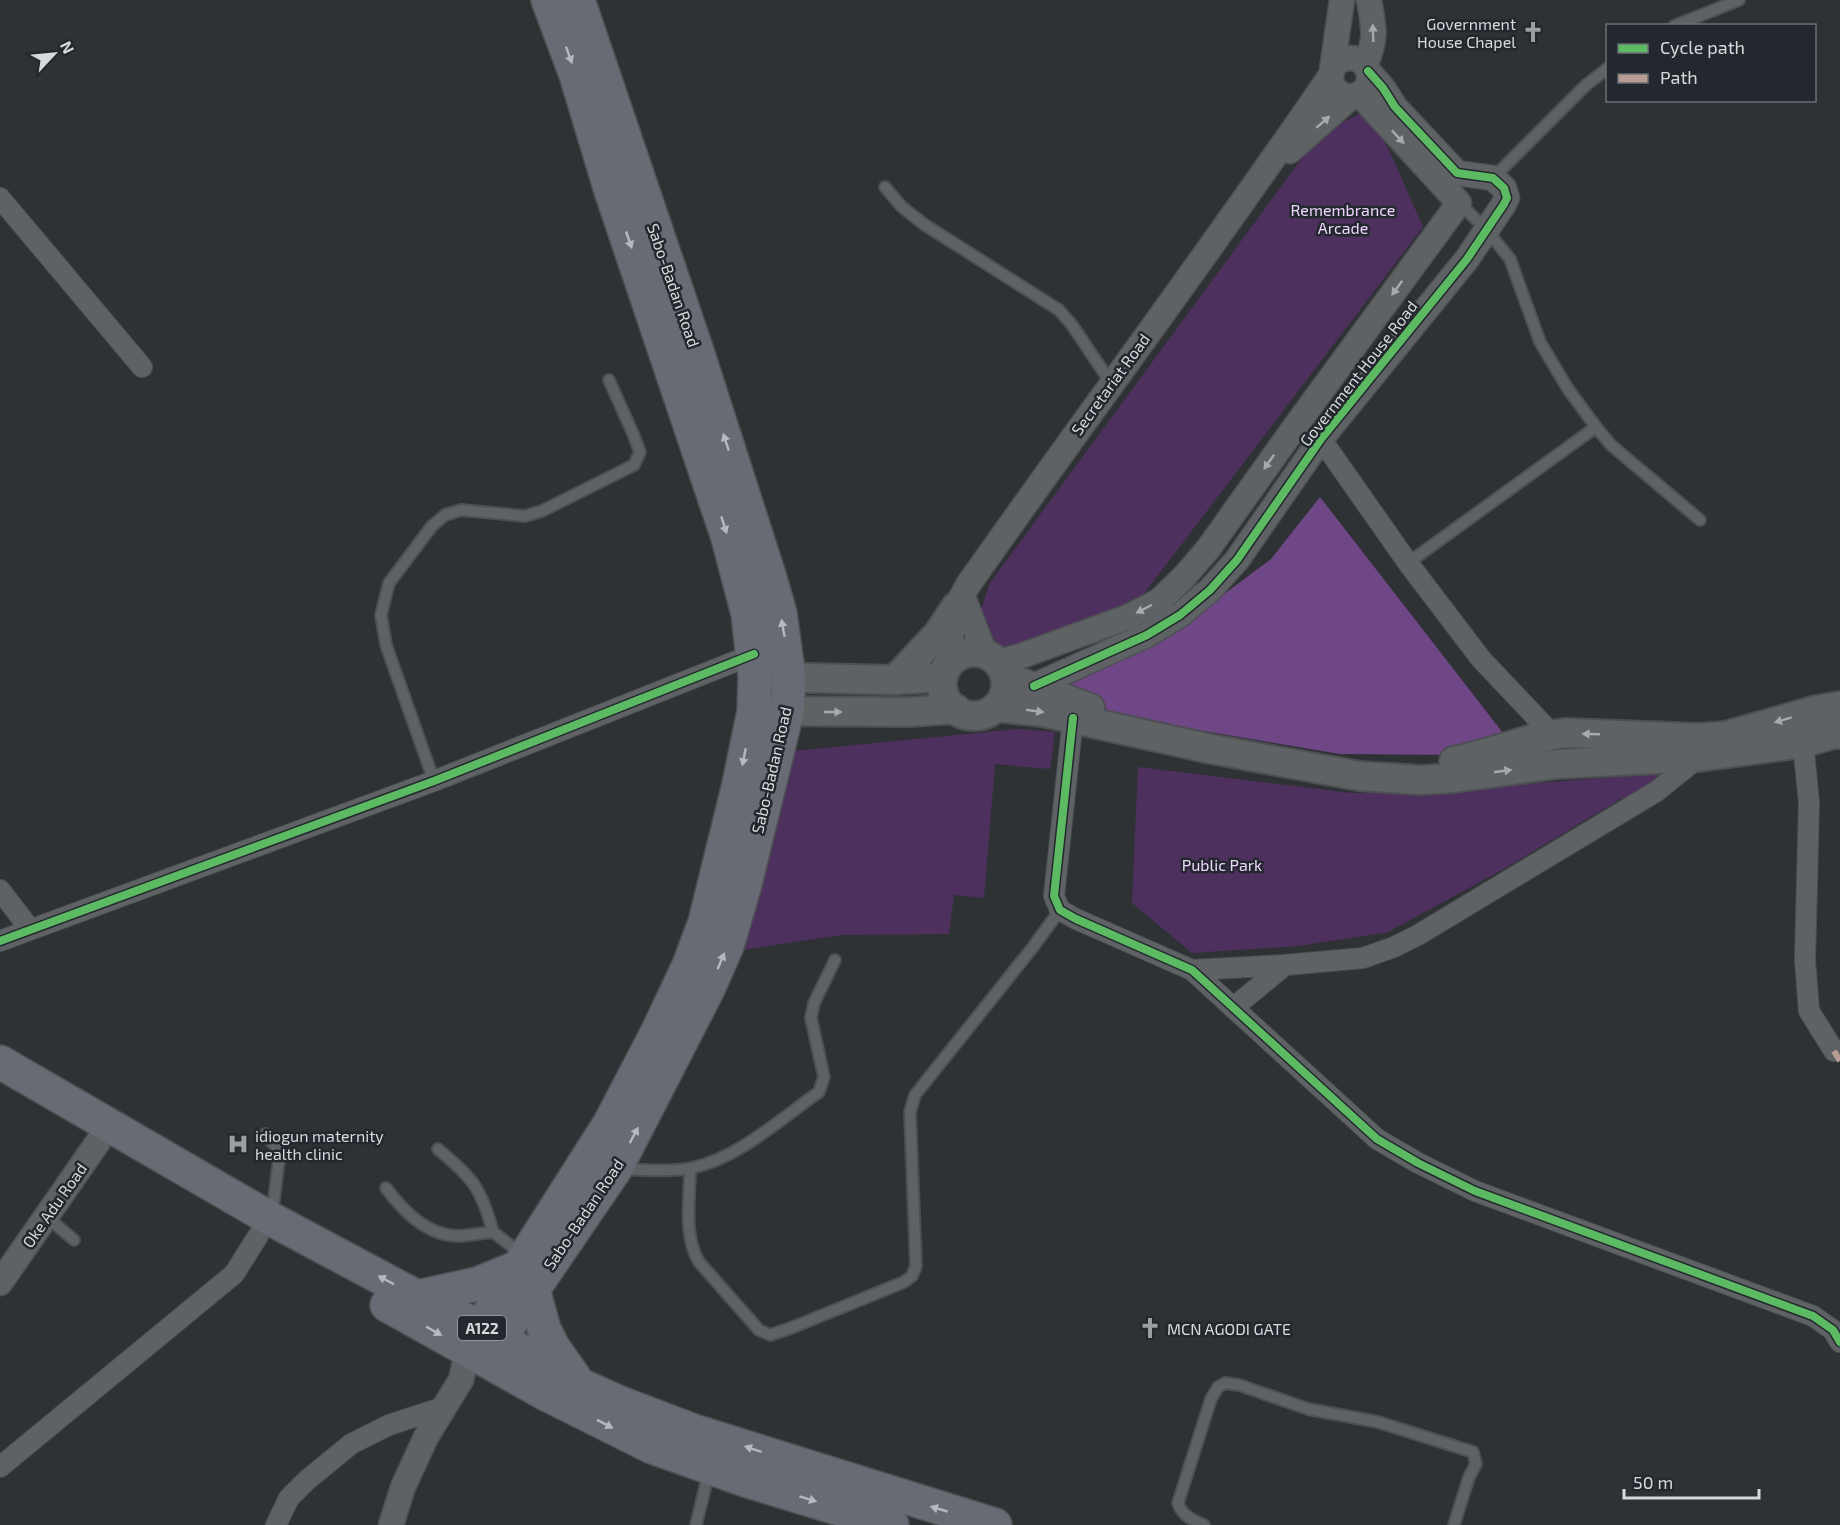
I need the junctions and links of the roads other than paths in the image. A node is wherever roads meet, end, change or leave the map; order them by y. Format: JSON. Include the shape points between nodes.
{"nodes":[{"id":1,"x":549,"y":0,"type":"edge"},
{"id":2,"x":578,"y":0,"type":"edge"},
{"id":3,"x":1342,"y":0,"type":"edge"},
{"id":4,"x":1369,"y":0,"type":"edge"},
{"id":5,"x":1738,"y":0,"type":"edge"},
{"id":6,"x":1679,"y":24,"type":"edge"},
{"id":7,"x":1366,"y":68,"type":"junction"},
{"id":8,"x":1606,"y":70,"type":"edge"},
{"id":9,"x":1331,"y":72,"type":"junction"},
{"id":10,"x":1355,"y":95,"type":"junction"},
{"id":11,"x":1263,"y":174,"type":"junction"},
{"id":12,"x":1493,"y":178,"type":"junction"},
{"id":13,"x":885,"y":187,"type":"dead end"},
{"id":14,"x":0,"y":198,"type":"edge"},
{"id":15,"x":1459,"y":203,"type":"junction"},
{"id":16,"x":1486,"y":229,"type":"junction"},
{"id":17,"x":683,"y":355,"type":"junction"},
{"id":18,"x":142,"y":368,"type":"dead end"},
{"id":19,"x":609,"y":380,"type":"dead end"},
{"id":20,"x":1111,"y":383,"type":"junction"},
{"id":21,"x":1596,"y":427,"type":"junction"},
{"id":22,"x":1321,"y":439,"type":"junction"},
{"id":23,"x":1700,"y":520,"type":"dead end"},
{"id":24,"x":1408,"y":563,"type":"junction"},
{"id":25,"x":959,"y":602,"type":"junction"},
{"id":26,"x":996,"y":664,"type":"junction"},
{"id":27,"x":754,"y":665,"type":"junction"},
{"id":28,"x":945,"y":673,"type":"junction"},
{"id":29,"x":789,"y":678,"type":"junction"},
{"id":30,"x":895,"y":680,"type":"junction"},
{"id":31,"x":1034,"y":686,"type":"junction"},
{"id":32,"x":1840,"y":706,"type":"edge"},
{"id":33,"x":996,"y":707,"type":"junction"},
{"id":34,"x":956,"y":709,"type":"junction"},
{"id":35,"x":754,"y":711,"type":"junction"},
{"id":36,"x":787,"y":712,"type":"junction"},
{"id":37,"x":1073,"y":718,"type":"junction"},
{"id":38,"x":1552,"y":734,"type":"junction"},
{"id":39,"x":1840,"y":734,"type":"edge"},
{"id":40,"x":1803,"y":743,"type":"junction"},
{"id":41,"x":1699,"y":757,"type":"junction"},
{"id":42,"x":434,"y":781,"type":"junction"},
{"id":43,"x":0,"y":890,"type":"edge"},
{"id":44,"x":1060,"y":910,"type":"junction"},
{"id":45,"x":30,"y":929,"type":"junction"},
{"id":46,"x":0,"y":941,"type":"edge"},
{"id":47,"x":835,"y":960,"type":"dead end"},
{"id":48,"x":1285,"y":965,"type":"junction"},
{"id":49,"x":1192,"y":970,"type":"junction"},
{"id":50,"x":1233,"y":1008,"type":"junction"},
{"id":51,"x":1834,"y":1051,"type":"dead end"},
{"id":52,"x":0,"y":1062,"type":"edge"},
{"id":53,"x":0,"y":1084,"type":"edge"},
{"id":54,"x":103,"y":1133,"type":"junction"},
{"id":55,"x":265,"y":1134,"type":"dead end"},
{"id":56,"x":438,"y":1149,"type":"dead end"},
{"id":57,"x":616,"y":1168,"type":"junction"},
{"id":58,"x":690,"y":1168,"type":"junction"},
{"id":59,"x":386,"y":1188,"type":"dead end"},
{"id":60,"x":45,"y":1216,"type":"junction"},
{"id":61,"x":265,"y":1228,"type":"junction"},
{"id":62,"x":493,"y":1232,"type":"junction"},
{"id":63,"x":74,"y":1240,"type":"dead end"},
{"id":64,"x":533,"y":1264,"type":"junction"},
{"id":65,"x":0,"y":1284,"type":"edge"},
{"id":66,"x":417,"y":1297,"type":"junction"},
{"id":67,"x":1840,"y":1342,"type":"edge"},
{"id":68,"x":479,"y":1351,"type":"junction"},
{"id":69,"x":578,"y":1384,"type":"junction"},
{"id":70,"x":444,"y":1407,"type":"junction"},
{"id":71,"x":710,"y":1466,"type":"junction"},
{"id":72,"x":0,"y":1467,"type":"edge"},
{"id":73,"x":276,"y":1525,"type":"edge"},
{"id":74,"x":391,"y":1525,"type":"edge"},
{"id":75,"x":696,"y":1525,"type":"edge"},
{"id":76,"x":892,"y":1525,"type":"edge"},
{"id":77,"x":995,"y":1525,"type":"edge"},
{"id":78,"x":1204,"y":1525,"type":"edge"},
{"id":79,"x":1454,"y":1525,"type":"edge"}],
"edges":[{"from":1,"to":17,"type":"highway","name":"Sabo-Badan Road","one_way":true,"via":[[611,191]]},
{"from":2,"to":17,"type":"highway","name":"Sabo-Badan Road"},
{"from":3,"to":9,"type":"street"},
{"from":7,"to":4,"type":"street","one_way":true,"via":[[1374,36]]},
{"from":5,"to":6,"type":"lane"},
{"from":7,"to":9,"type":"street","via":[[1356,59],[1344,58]]},
{"from":7,"to":10,"type":"street","via":[[1367,84]]},
{"from":7,"to":12,"type":"street","via":[[1395,107],[1457,172]]},
{"from":8,"to":12,"type":"lane"},
{"from":9,"to":10,"type":"street","via":[[1336,90]]},
{"from":9,"to":11,"type":"street","name":"Secretariat Road"},
{"from":11,"to":10,"type":"street","name":"Secretariat Road","one_way":true},
{"from":10,"to":15,"type":"street","one_way":true},
{"from":11,"to":20,"type":"street","name":"Secretariat Road"},
{"from":12,"to":16,"type":"street","name":"Government House Road","via":[[1504,188],[1507,198]]},
{"from":13,"to":20,"type":"lane","via":[[925,225],[1059,310]]},
{"from":14,"to":18,"type":"street"},
{"from":15,"to":16,"type":"lane"},
{"from":15,"to":26,"type":"street","name":"Government House Road","one_way":true,"via":[[1184,577],[1159,601],[1128,617]]},
{"from":16,"to":21,"type":"lane","via":[[1510,259],[1540,342]]},
{"from":16,"to":22,"type":"street","name":"Government House Road","via":[[1467,259]]},
{"from":17,"to":27,"type":"highway","name":"Sabo-Badan Road","one_way":true,"via":[[748,615]]},
{"from":29,"to":17,"type":"highway","name":"Sabo-Badan Road","one_way":true,"via":[[778,604]]},
{"from":19,"to":42,"type":"lane","via":[[639,452],[634,465],[525,516],[461,510],[445,515],[432,526],[389,583],[381,615],[386,645]]},
{"from":20,"to":25,"type":"street","name":"Secretariat Road"},
{"from":21,"to":23,"type":"lane","via":[[1611,445]]},
{"from":21,"to":24,"type":"lane"},
{"from":22,"to":24,"type":"street"},
{"from":22,"to":31,"type":"street","name":"Government House Road","via":[[1237,560],[1210,590],[1147,635]]},
{"from":24,"to":38,"type":"street","via":[[1481,659]]},
{"from":25,"to":26,"type":"street"},
{"from":25,"to":28,"type":"street","name":"Secretariat Road"},
{"from":25,"to":30,"type":"main road","via":[[938,634]]},
{"from":26,"to":28,"type":"main road","via":[[976,652],[959,656]]},
{"from":26,"to":31,"type":"main road"},
{"from":26,"to":33,"type":"main road","via":[[1006,688]]},
{"from":27,"to":29,"type":"main road"},
{"from":27,"to":35,"type":"highway","name":"Sabo-Badan Road"},
{"from":27,"to":42,"type":"street"},
{"from":28,"to":30,"type":"main road"},
{"from":28,"to":34,"type":"main road","via":[[945,695]]},
{"from":29,"to":30,"type":"main road"},
{"from":29,"to":36,"type":"highway","name":"Sabo-Badan Road"},
{"from":31,"to":38,"type":"main road","via":[[1110,716],[1366,762],[1437,764],[1481,756]]},
{"from":32,"to":38,"type":"main road","one_way":true,"via":[[1726,736]]},
{"from":33,"to":34,"type":"main road","via":[[981,715],[963,714]]},
{"from":33,"to":37,"type":"main road","one_way":true},
{"from":36,"to":34,"type":"main road","one_way":true},
{"from":35,"to":36,"type":"main road"},
{"from":35,"to":64,"type":"highway","name":"Sabo-Badan Road","one_way":true,"via":[[705,922],[689,965],[658,1031]]},
{"from":57,"to":36,"type":"highway","name":"Sabo-Badan Road","one_way":true,"via":[[669,1069],[727,945]]},
{"from":37,"to":41,"type":"main road","one_way":true,"via":[[1211,749],[1393,779],[1454,778],[1557,764]]},
{"from":37,"to":44,"type":"street","via":[[1054,896]]},
{"from":39,"to":40,"type":"main road"},
{"from":40,"to":41,"type":"main road"},
{"from":40,"to":51,"type":"street","via":[[1809,803],[1805,960],[1809,1011]]},
{"from":41,"to":48,"type":"street","via":[[1657,790],[1410,939],[1363,958]]},
{"from":42,"to":45,"type":"street"},
{"from":43,"to":45,"type":"street"},
{"from":44,"to":49,"type":"street"},
{"from":44,"to":58,"type":"lane","via":[[915,1095],[910,1112],[916,1266],[904,1282],[770,1335],[759,1330],[693,1251]]},
{"from":45,"to":46,"type":"street"},
{"from":47,"to":58,"type":"lane","via":[[811,1018],[824,1077],[819,1092],[739,1149]]},
{"from":48,"to":49,"type":"street"},
{"from":48,"to":50,"type":"street"},
{"from":49,"to":50,"type":"street"},
{"from":50,"to":67,"type":"street","via":[[1377,1139],[1418,1163],[1475,1191],[1813,1316],[1833,1330]]},
{"from":52,"to":54,"type":"highway","number":"A122"},
{"from":53,"to":54,"type":"highway","number":"A122"},
{"from":54,"to":60,"type":"street","name":"Oke Adu Road"},
{"from":54,"to":61,"type":"highway","number":"A122","via":[[167,1180]]},
{"from":55,"to":61,"type":"lane","via":[[279,1159]]},
{"from":56,"to":62,"type":"lane","via":[[476,1186]]},
{"from":57,"to":58,"type":"lane"},
{"from":57,"to":64,"type":"highway","name":"Sabo-Badan Road"},
{"from":59,"to":62,"type":"lane","via":[[402,1209],[427,1227],[459,1236]]},
{"from":60,"to":63,"type":"lane"},
{"from":60,"to":65,"type":"street","name":"Oke Adu Road"},
{"from":66,"to":61,"type":"highway","number":"A122","one_way":true},
{"from":61,"to":68,"type":"highway","number":"A122","one_way":true},
{"from":61,"to":72,"type":"street","via":[[234,1274]]},
{"from":62,"to":64,"type":"lane"},
{"from":64,"to":66,"type":"highway","via":[[477,1284]]},
{"from":64,"to":68,"type":"highway","name":"Sabo-Badan Road"},
{"from":64,"to":69,"type":"highway","via":[[544,1329]]},
{"from":66,"to":68,"type":"highway","number":"A122"},
{"from":68,"to":69,"type":"highway","number":"A122"},
{"from":68,"to":70,"type":"street"},
{"from":68,"to":71,"type":"highway","number":"A122","one_way":true,"via":[[546,1394],[621,1432]]},
{"from":77,"to":69,"type":"highway","number":"A122","one_way":true,"via":[[694,1431]]},
{"from":70,"to":73,"type":"street","via":[[389,1425],[351,1444],[290,1498]]},
{"from":70,"to":74,"type":"street","via":[[403,1487]]},
{"from":71,"to":75,"type":"lane"},
{"from":71,"to":76,"type":"highway","number":"A122","one_way":true},
{"from":78,"to":79,"type":"lane","via":[[1181,1511],[1178,1503],[1211,1400],[1225,1383],[1308,1408],[1378,1422],[1473,1452],[1476,1464]]}]}
